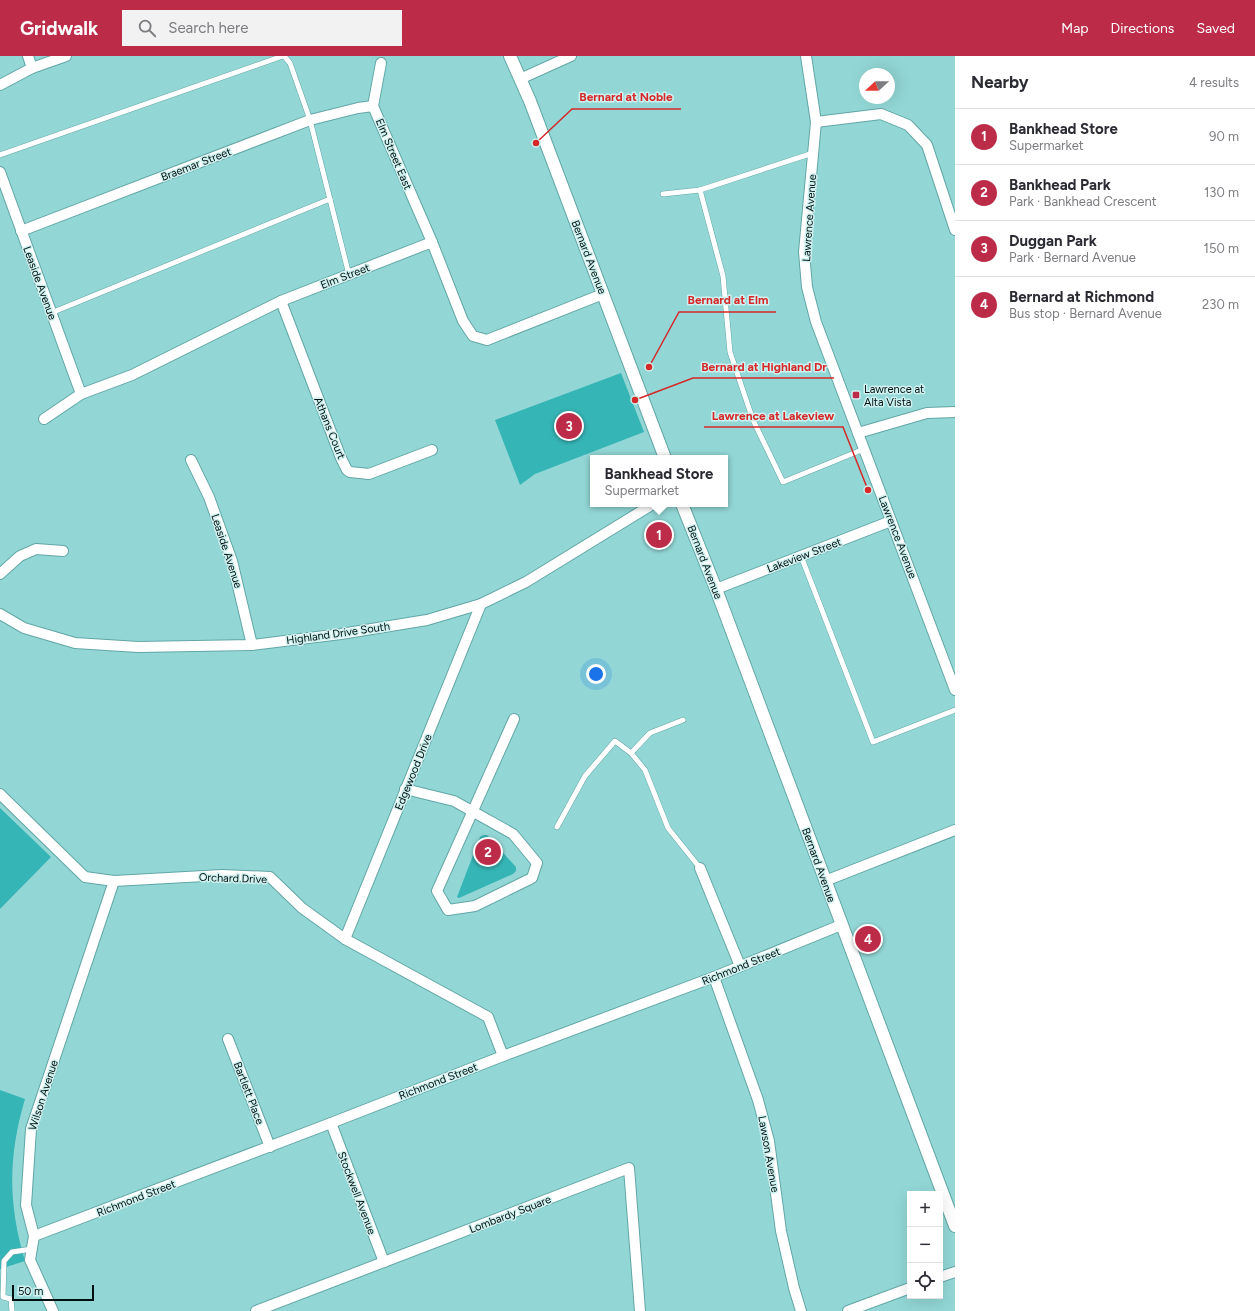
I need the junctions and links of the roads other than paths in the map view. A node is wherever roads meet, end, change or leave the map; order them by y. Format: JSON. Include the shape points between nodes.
{"nodes":[{"id":1,"x":28,"y":56,"type":"edge"},
{"id":2,"x":66,"y":56,"type":"edge"},
{"id":3,"x":283,"y":56,"type":"edge"},
{"id":4,"x":510,"y":56,"type":"edge"},
{"id":5,"x":571,"y":56,"type":"edge"},
{"id":6,"x":806,"y":56,"type":"edge"},
{"id":7,"x":381,"y":63,"type":"dead end"},
{"id":8,"x":32,"y":68,"type":"junction"},
{"id":9,"x":520,"y":79,"type":"junction"},
{"id":10,"x":0,"y":85,"type":"edge"},
{"id":11,"x":373,"y":106,"type":"junction"},
{"id":12,"x":310,"y":120,"type":"junction"},
{"id":13,"x":816,"y":122,"type":"junction"},
{"id":14,"x":814,"y":153,"type":"junction"},
{"id":15,"x":0,"y":155,"type":"edge"},
{"id":16,"x":0,"y":172,"type":"edge"},
{"id":17,"x":700,"y":190,"type":"junction"},
{"id":18,"x":663,"y":194,"type":"dead end"},
{"id":19,"x":330,"y":199,"type":"junction"},
{"id":20,"x":955,"y":230,"type":"edge"},
{"id":21,"x":21,"y":231,"type":"junction"},
{"id":22,"x":432,"y":242,"type":"junction"},
{"id":23,"x":349,"y":275,"type":"junction"},
{"id":24,"x":603,"y":294,"type":"junction"},
{"id":25,"x":281,"y":302,"type":"junction"},
{"id":26,"x":51,"y":313,"type":"junction"},
{"id":27,"x":81,"y":394,"type":"junction"},
{"id":28,"x":955,"y":412,"type":"edge"},
{"id":29,"x":44,"y":419,"type":"dead end"},
{"id":30,"x":858,"y":432,"type":"junction"},
{"id":31,"x":864,"y":449,"type":"junction"},
{"id":32,"x":432,"y":450,"type":"dead end"},
{"id":33,"x":664,"y":455,"type":"edge"},
{"id":34,"x":191,"y":460,"type":"dead end"},
{"id":35,"x":648,"y":507,"type":"edge"},
{"id":36,"x":683,"y":507,"type":"edge"},
{"id":37,"x":891,"y":521,"type":"junction"},
{"id":38,"x":63,"y":551,"type":"dead end"},
{"id":39,"x":801,"y":556,"type":"junction"},
{"id":40,"x":0,"y":574,"type":"edge"},
{"id":41,"x":716,"y":589,"type":"junction"},
{"id":42,"x":481,"y":604,"type":"junction"},
{"id":43,"x":0,"y":614,"type":"edge"},
{"id":44,"x":252,"y":645,"type":"junction"},
{"id":45,"x":955,"y":690,"type":"edge"},
{"id":46,"x":955,"y":710,"type":"edge"},
{"id":47,"x":514,"y":719,"type":"dead end"},
{"id":48,"x":684,"y":720,"type":"dead end"},
{"id":49,"x":631,"y":753,"type":"junction"},
{"id":50,"x":406,"y":790,"type":"junction"},
{"id":51,"x":0,"y":794,"type":"edge"},
{"id":52,"x":473,"y":812,"type":"junction"},
{"id":53,"x":557,"y":827,"type":"dead end"},
{"id":54,"x":955,"y":830,"type":"edge"},
{"id":55,"x":700,"y":868,"type":"joint"},
{"id":56,"x":114,"y":881,"type":"junction"},
{"id":57,"x":825,"y":881,"type":"junction"},
{"id":58,"x":841,"y":925,"type":"junction"},
{"id":59,"x":345,"y":939,"type":"junction"},
{"id":60,"x":740,"y":966,"type":"junction"},
{"id":61,"x":714,"y":977,"type":"junction"},
{"id":62,"x":228,"y":1039,"type":"dead end"},
{"id":63,"x":503,"y":1056,"type":"junction"},
{"id":64,"x":331,"y":1124,"type":"junction"},
{"id":65,"x":270,"y":1147,"type":"junction"},
{"id":66,"x":955,"y":1226,"type":"edge"},
{"id":67,"x":34,"y":1236,"type":"junction"},
{"id":68,"x":32,"y":1249,"type":"junction"},
{"id":69,"x":384,"y":1262,"type":"junction"},
{"id":70,"x":955,"y":1272,"type":"edge"},
{"id":71,"x":943,"y":1276,"type":"edge"},
{"id":72,"x":907,"y":1289,"type":"edge"},
{"id":73,"x":12,"y":1311,"type":"edge"},
{"id":74,"x":53,"y":1311,"type":"edge"},
{"id":75,"x":256,"y":1311,"type":"edge"},
{"id":76,"x":640,"y":1311,"type":"edge"},
{"id":77,"x":801,"y":1311,"type":"edge"},
{"id":78,"x":848,"y":1311,"type":"edge"}],
"edges":[{"from":1,"to":8,"type":"street"},
{"from":2,"to":8,"type":"street"},
{"from":3,"to":12,"type":"lane","via":[[290,63]]},
{"from":3,"to":15,"type":"lane"},
{"from":4,"to":9,"type":"street","name":"Bernard Avenue"},
{"from":5,"to":9,"type":"street"},
{"from":6,"to":13,"type":"street","name":"Lawrence Avenue"},
{"from":7,"to":11,"type":"street","name":"Elm Street East"},
{"from":8,"to":10,"type":"street"},
{"from":9,"to":24,"type":"street","name":"Bernard Avenue"},
{"from":11,"to":12,"type":"street","name":"Braemar Street"},
{"from":11,"to":22,"type":"street","name":"Elm Street East"},
{"from":12,"to":19,"type":"lane"},
{"from":12,"to":21,"type":"street","name":"Braemar Street"},
{"from":13,"to":14,"type":"street","name":"Lawrence Avenue"},
{"from":13,"to":20,"type":"street","via":[[881,114],[908,125],[927,145]]},
{"from":14,"to":17,"type":"lane"},
{"from":14,"to":30,"type":"street","name":"Lawrence Avenue","via":[[804,252],[807,287],[816,322]]},
{"from":16,"to":21,"type":"street","name":"Leaside Avenue"},
{"from":17,"to":18,"type":"lane"},
{"from":17,"to":31,"type":"lane","via":[[723,276],[730,352],[754,420],[782,482]]},
{"from":19,"to":23,"type":"lane"},
{"from":19,"to":26,"type":"lane"},
{"from":21,"to":26,"type":"street","name":"Leaside Avenue"},
{"from":22,"to":23,"type":"street","name":"Elm Street"},
{"from":22,"to":24,"type":"street","via":[[463,320],[473,336],[487,340]]},
{"from":23,"to":25,"type":"street","name":"Elm Street"},
{"from":24,"to":33,"type":"street","name":"Bernard Avenue"},
{"from":25,"to":27,"type":"street","name":"Elm Street","via":[[132,374]]},
{"from":25,"to":32,"type":"street","name":"Athans Court","via":[[347,470],[369,474]]},
{"from":26,"to":27,"type":"street","name":"Leaside Avenue"},
{"from":27,"to":29,"type":"street","name":"Elm Street"},
{"from":28,"to":30,"type":"street","via":[[927,413]]},
{"from":30,"to":31,"type":"street","name":"Lawrence Avenue"},
{"from":31,"to":37,"type":"street","name":"Lawrence Avenue"},
{"from":34,"to":44,"type":"street","name":"Leaside Avenue","via":[[209,497],[232,561]]},
{"from":35,"to":42,"type":"street","name":"Highland Drive South","via":[[526,582]]},
{"from":36,"to":41,"type":"street","name":"Bernard Avenue"},
{"from":37,"to":39,"type":"street","name":"Lakeview Street"},
{"from":37,"to":45,"type":"street","name":"Lawrence Avenue"},
{"from":38,"to":40,"type":"street","via":[[36,549],[20,556]]},
{"from":39,"to":41,"type":"street","name":"Lakeview Street"},
{"from":39,"to":46,"type":"lane","via":[[873,742]]},
{"from":41,"to":57,"type":"street","name":"Bernard Avenue"},
{"from":42,"to":44,"type":"street","name":"Highland Drive South","via":[[427,620]]},
{"from":42,"to":50,"type":"street","name":"Edgewood Drive"},
{"from":43,"to":44,"type":"street","name":"Highland Drive South","via":[[24,628],[75,643],[138,646]]},
{"from":47,"to":52,"type":"street"},
{"from":48,"to":49,"type":"lane","via":[[650,733]]},
{"from":49,"to":53,"type":"lane","via":[[616,741],[585,776]]},
{"from":49,"to":55,"type":"lane","via":[[645,770],[668,828]]},
{"from":50,"to":52,"type":"street","via":[[454,801]]},
{"from":50,"to":59,"type":"street","name":"Edgewood Drive"},
{"from":51,"to":56,"type":"street","name":"Orchard Drive","via":[[85,877]]},
{"from":52,"to":52,"type":"street","via":[[513,834],[537,862],[532,878],[475,906],[448,910],[437,891]]},
{"from":54,"to":57,"type":"street"},
{"from":55,"to":60,"type":"street"},
{"from":56,"to":59,"type":"street","name":"Orchard Drive","via":[[222,875],[270,877],[302,908]]},
{"from":56,"to":67,"type":"street","name":"Wilson Avenue","via":[[31,1129],[26,1205]]},
{"from":57,"to":58,"type":"street","name":"Bernard Avenue"},
{"from":58,"to":60,"type":"street","name":"Richmond Street"},
{"from":58,"to":66,"type":"street","name":"Bernard Avenue"},
{"from":59,"to":63,"type":"street","name":"Orchard Drive","via":[[488,1017]]},
{"from":60,"to":61,"type":"street","name":"Richmond Street"},
{"from":61,"to":63,"type":"street","name":"Richmond Street"},
{"from":61,"to":77,"type":"street","name":"Lawson Avenue","via":[[758,1100],[769,1141],[781,1231]]},
{"from":62,"to":65,"type":"street","name":"Bartlett Place"},
{"from":63,"to":64,"type":"street","name":"Richmond Street"},
{"from":64,"to":65,"type":"street","name":"Richmond Street"},
{"from":64,"to":69,"type":"street","name":"Stockwell Avenue"},
{"from":65,"to":67,"type":"street","name":"Richmond Street"},
{"from":67,"to":68,"type":"street","name":"Wilson Avenue"},
{"from":68,"to":73,"type":"lane","via":[[12,1252],[4,1261],[4,1297],[11,1299]]},
{"from":68,"to":74,"type":"street","name":"Wilson Avenue","via":[[30,1260]]},
{"from":69,"to":75,"type":"street","name":"Lombardy Square"},
{"from":69,"to":76,"type":"street","name":"Lombardy Square","via":[[629,1168]]},
{"from":70,"to":71,"type":"street"},
{"from":72,"to":78,"type":"street"}]}
